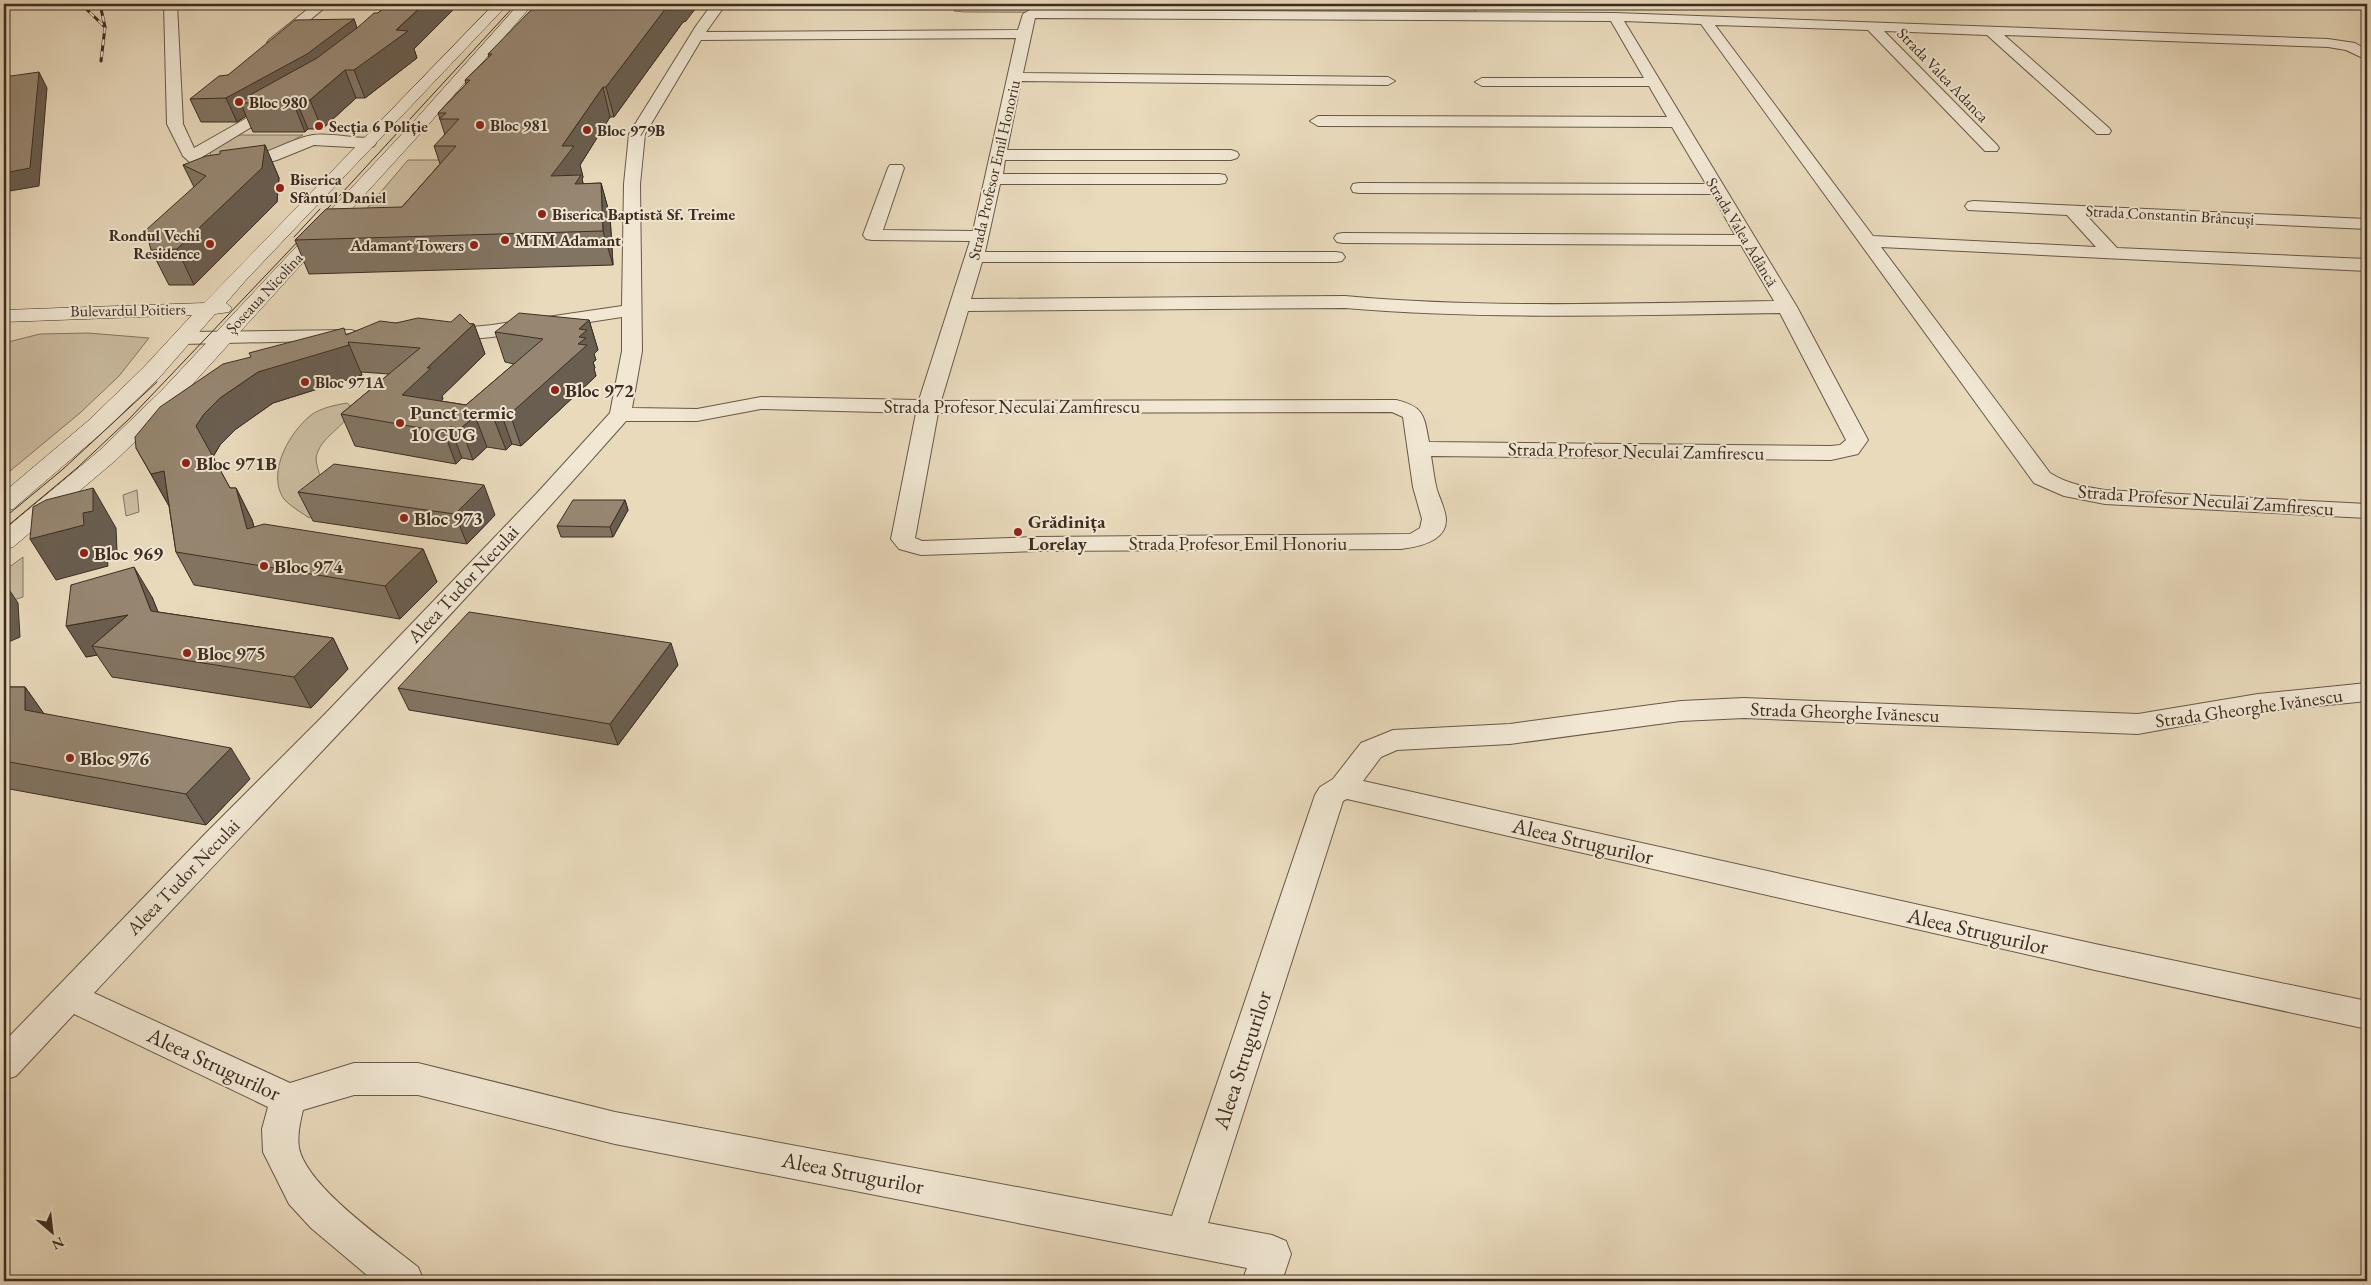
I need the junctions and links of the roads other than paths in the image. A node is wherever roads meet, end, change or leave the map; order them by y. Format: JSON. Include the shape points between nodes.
{"nodes":[{"id":1,"x":170,"y":4,"type":"edge"},
{"id":2,"x":322,"y":4,"type":"edge"},
{"id":3,"x":500,"y":4,"type":"edge"},
{"id":4,"x":526,"y":4,"type":"edge"},
{"id":5,"x":717,"y":4,"type":"edge"},
{"id":6,"x":1487,"y":4,"type":"edge"},
{"id":7,"x":1713,"y":15,"type":"edge"},
{"id":8,"x":1495,"y":16,"type":"junction"},
{"id":9,"x":1616,"y":17,"type":"junction"},
{"id":10,"x":1871,"y":26,"type":"junction"},
{"id":11,"x":1990,"y":30,"type":"junction"},
{"id":12,"x":1024,"y":34,"type":"junction"},
{"id":13,"x":697,"y":36,"type":"junction"},
{"id":14,"x":260,"y":55,"type":"edge"},
{"id":15,"x":2367,"y":56,"type":"edge"},
{"id":16,"x":1015,"y":77,"type":"junction"},
{"id":17,"x":1388,"y":81,"type":"dead end"},
{"id":18,"x":1482,"y":82,"type":"dead end"},
{"id":19,"x":1654,"y":82,"type":"junction"},
{"id":20,"x":290,"y":99,"type":"edge"},
{"id":21,"x":191,"y":112,"type":"edge"},
{"id":22,"x":1318,"y":121,"type":"dead end"},
{"id":23,"x":1678,"y":122,"type":"junction"},
{"id":24,"x":175,"y":124,"type":"junction"},
{"id":25,"x":2103,"y":131,"type":"dead end"},
{"id":26,"x":368,"y":143,"type":"junction"},
{"id":27,"x":1991,"y":148,"type":"dead end"},
{"id":28,"x":999,"y":155,"type":"junction"},
{"id":29,"x":1231,"y":155,"type":"dead end"},
{"id":30,"x":192,"y":156,"type":"junction"},
{"id":31,"x":896,"y":168,"type":"dead end"},
{"id":32,"x":993,"y":179,"type":"junction"},
{"id":33,"x":1219,"y":179,"type":"dead end"},
{"id":34,"x":1359,"y":188,"type":"dead end"},
{"id":35,"x":1717,"y":190,"type":"junction"},
{"id":36,"x":1974,"y":206,"type":"dead end"},
{"id":37,"x":2071,"y":210,"type":"junction"},
{"id":38,"x":2367,"y":224,"type":"edge"},
{"id":39,"x":982,"y":236,"type":"junction"},
{"id":40,"x":1343,"y":238,"type":"dead end"},
{"id":41,"x":1746,"y":240,"type":"junction"},
{"id":42,"x":1867,"y":242,"type":"junction"},
{"id":43,"x":2112,"y":253,"type":"junction"},
{"id":44,"x":976,"y":256,"type":"junction"},
{"id":45,"x":1336,"y":257,"type":"dead end"},
{"id":46,"x":2367,"y":265,"type":"edge"},
{"id":47,"x":959,"y":305,"type":"junction"},
{"id":48,"x":1787,"y":307,"type":"junction"},
{"id":49,"x":632,"y":310,"type":"junction"},
{"id":50,"x":206,"y":313,"type":"junction"},
{"id":51,"x":247,"y":313,"type":"junction"},
{"id":52,"x":4,"y":316,"type":"edge"},
{"id":53,"x":4,"y":325,"type":"edge"},
{"id":54,"x":365,"y":336,"type":"edge"},
{"id":55,"x":422,"y":336,"type":"edge"},
{"id":56,"x":224,"y":337,"type":"junction"},
{"id":57,"x":183,"y":338,"type":"junction"},
{"id":58,"x":928,"y":407,"type":"junction"},
{"id":59,"x":1405,"y":409,"type":"joint"},
{"id":60,"x":620,"y":414,"type":"junction"},
{"id":61,"x":1420,"y":449,"type":"junction"},
{"id":62,"x":1852,"y":449,"type":"joint"},
{"id":63,"x":4,"y":504,"type":"edge"},
{"id":64,"x":2367,"y":511,"type":"edge"},
{"id":65,"x":4,"y":542,"type":"edge"},
{"id":66,"x":2367,"y":692,"type":"edge"},
{"id":67,"x":1343,"y":787,"type":"junction"},
{"id":68,"x":70,"y":997,"type":"junction"},
{"id":69,"x":2367,"y":1015,"type":"edge"},
{"id":70,"x":4,"y":1065,"type":"edge"},
{"id":71,"x":288,"y":1099,"type":"junction"},
{"id":72,"x":1185,"y":1237,"type":"junction"},
{"id":73,"x":1267,"y":1268,"type":"edge"},
{"id":74,"x":404,"y":1281,"type":"edge"}],
"edges":[{"from":1,"to":24,"type":"street"},
{"from":2,"to":14,"type":"street"},
{"from":3,"to":26,"type":"main road","name":"Șoseaua Nicolina"},
{"from":4,"to":51,"type":"main road","name":"Șoseaua Nicolina"},
{"from":5,"to":13,"type":"street"},
{"from":6,"to":8,"type":"street"},
{"from":7,"to":9,"type":"street","name":"Strada Valea Adanca"},
{"from":7,"to":10,"type":"street","name":"Strada Valea Adanca"},
{"from":7,"to":42,"type":"street","name":"Strada Profesor Neculai Zamfirescu"},
{"from":8,"to":9,"type":"street","name":"Strada Valea Adanca"},
{"from":8,"to":12,"type":"street","name":"Strada Profesor Emil Honoriu","via":[[1030,14]]},
{"from":9,"to":19,"type":"street","name":"Strada Valea Adâncă"},
{"from":10,"to":11,"type":"street","name":"Strada Valea Adanca"},
{"from":10,"to":27,"type":"street","name":"Strada Valea Adanca"},
{"from":11,"to":15,"type":"street","name":"Strada Valea Adanca","via":[[2335,43],[2356,48]]},
{"from":11,"to":25,"type":"street"},
{"from":12,"to":13,"type":"street"},
{"from":12,"to":16,"type":"street","name":"Strada Profesor Emil Honoriu"},
{"from":13,"to":49,"type":"street","via":[[636,134],[632,184]]},
{"from":16,"to":17,"type":"street"},
{"from":16,"to":28,"type":"street","name":"Strada Profesor Emil Honoriu"},
{"from":18,"to":19,"type":"street"},
{"from":19,"to":23,"type":"street","name":"Strada Valea Adâncă"},
{"from":20,"to":30,"type":"street"},
{"from":21,"to":24,"type":"street"},
{"from":22,"to":23,"type":"street"},
{"from":23,"to":35,"type":"street","name":"Strada Valea Adâncă"},
{"from":24,"to":30,"type":"street","via":[[180,139]]},
{"from":26,"to":30,"type":"street","via":[[315,140],[272,157],[228,166],[200,164]]},
{"from":26,"to":50,"type":"main road","name":"Șoseaua Nicolina"},
{"from":28,"to":29,"type":"street"},
{"from":28,"to":32,"type":"street","name":"Strada Profesor Emil Honoriu"},
{"from":31,"to":39,"type":"street","via":[[872,235]]},
{"from":32,"to":33,"type":"street"},
{"from":32,"to":39,"type":"street","name":"Strada Profesor Emil Honoriu"},
{"from":34,"to":35,"type":"street"},
{"from":35,"to":41,"type":"street","name":"Strada Valea Adâncă"},
{"from":36,"to":37,"type":"street","name":"Strada Constantin Brâncuși"},
{"from":37,"to":38,"type":"street","name":"Strada Constantin Brâncuși"},
{"from":37,"to":43,"type":"street"},
{"from":39,"to":44,"type":"street","name":"Strada Profesor Emil Honoriu"},
{"from":40,"to":41,"type":"street"},
{"from":41,"to":48,"type":"street","name":"Strada Valea Adâncă"},
{"from":42,"to":43,"type":"street"},
{"from":42,"to":64,"type":"street","name":"Strada Profesor Neculai Zamfirescu","via":[[2042,478],[2053,486],[2105,497]]},
{"from":43,"to":46,"type":"street"},
{"from":44,"to":45,"type":"street"},
{"from":44,"to":47,"type":"street","name":"Strada Profesor Emil Honoriu"},
{"from":47,"to":48,"type":"street","via":[[1345,302],[1402,307]]},
{"from":47,"to":58,"type":"street","name":"Strada Profesor Emil Honoriu"},
{"from":48,"to":62,"type":"street","name":"Strada Valea Adâncă","via":[[1857,440]]},
{"from":49,"to":55,"type":"street","via":[[492,331]]},
{"from":49,"to":60,"type":"street","via":[[632,351]]},
{"from":50,"to":51,"type":"main road","name":"Bulevardul Poitiers"},
{"from":50,"to":52,"type":"main road","name":"Bulevardul Poitiers"},
{"from":50,"to":53,"type":"main road","name":"Bulevardul Poitiers"},
{"from":50,"to":57,"type":"main road","name":"Șoseaua Nicolina"},
{"from":51,"to":56,"type":"main road","name":"Șoseaua Nicolina"},
{"from":54,"to":56,"type":"street"},
{"from":56,"to":57,"type":"street"},
{"from":56,"to":65,"type":"main road","name":"Șoseaua Nicolina","via":[[140,425],[56,501]]},
{"from":57,"to":63,"type":"main road","name":"Șoseaua Nicolina","via":[[96,426]]},
{"from":58,"to":59,"type":"street","name":"Strada Profesor Neculai Zamfirescu","via":[[1388,406]]},
{"from":58,"to":60,"type":"street","name":"Strada Profesor Neculai Zamfirescu","via":[[761,403],[697,416]]},
{"from":58,"to":61,"type":"street","name":"Strada Profesor Emil Honoriu","via":[[903,539],[921,548],[1416,540],[1428,533],[1434,519],[1425,487]]},
{"from":59,"to":61,"type":"street","name":"Strada Profesor Emil Honoriu","via":[[1412,414]]},
{"from":60,"to":68,"type":"street","name":"Aleea Tudor Neculai","via":[[335,721]]},
{"from":61,"to":62,"type":"street","name":"Strada Profesor Neculai Zamfirescu","via":[[1831,453]]},
{"from":66,"to":67,"type":"street","name":"Strada Gheorghe Ivănescu","via":[[2258,703],[2138,724],[1744,708],[1681,711],[1510,734],[1394,740],[1371,750]]},
{"from":67,"to":69,"type":"street","name":"Aleea Strugurilor"},
{"from":67,"to":72,"type":"street","name":"Aleea Strugurilor","via":[[1330,795]]},
{"from":68,"to":70,"type":"street","name":"Aleea Tudor Neculai"},
{"from":68,"to":71,"type":"street","name":"Aleea Strugurilor"},
{"from":71,"to":72,"type":"street","name":"Aleea Strugurilor","via":[[354,1079],[418,1079],[615,1128]]},
{"from":71,"to":74,"type":"street","via":[[280,1129],[281,1152],[302,1192],[324,1215]]},
{"from":72,"to":73,"type":"street"}]}
